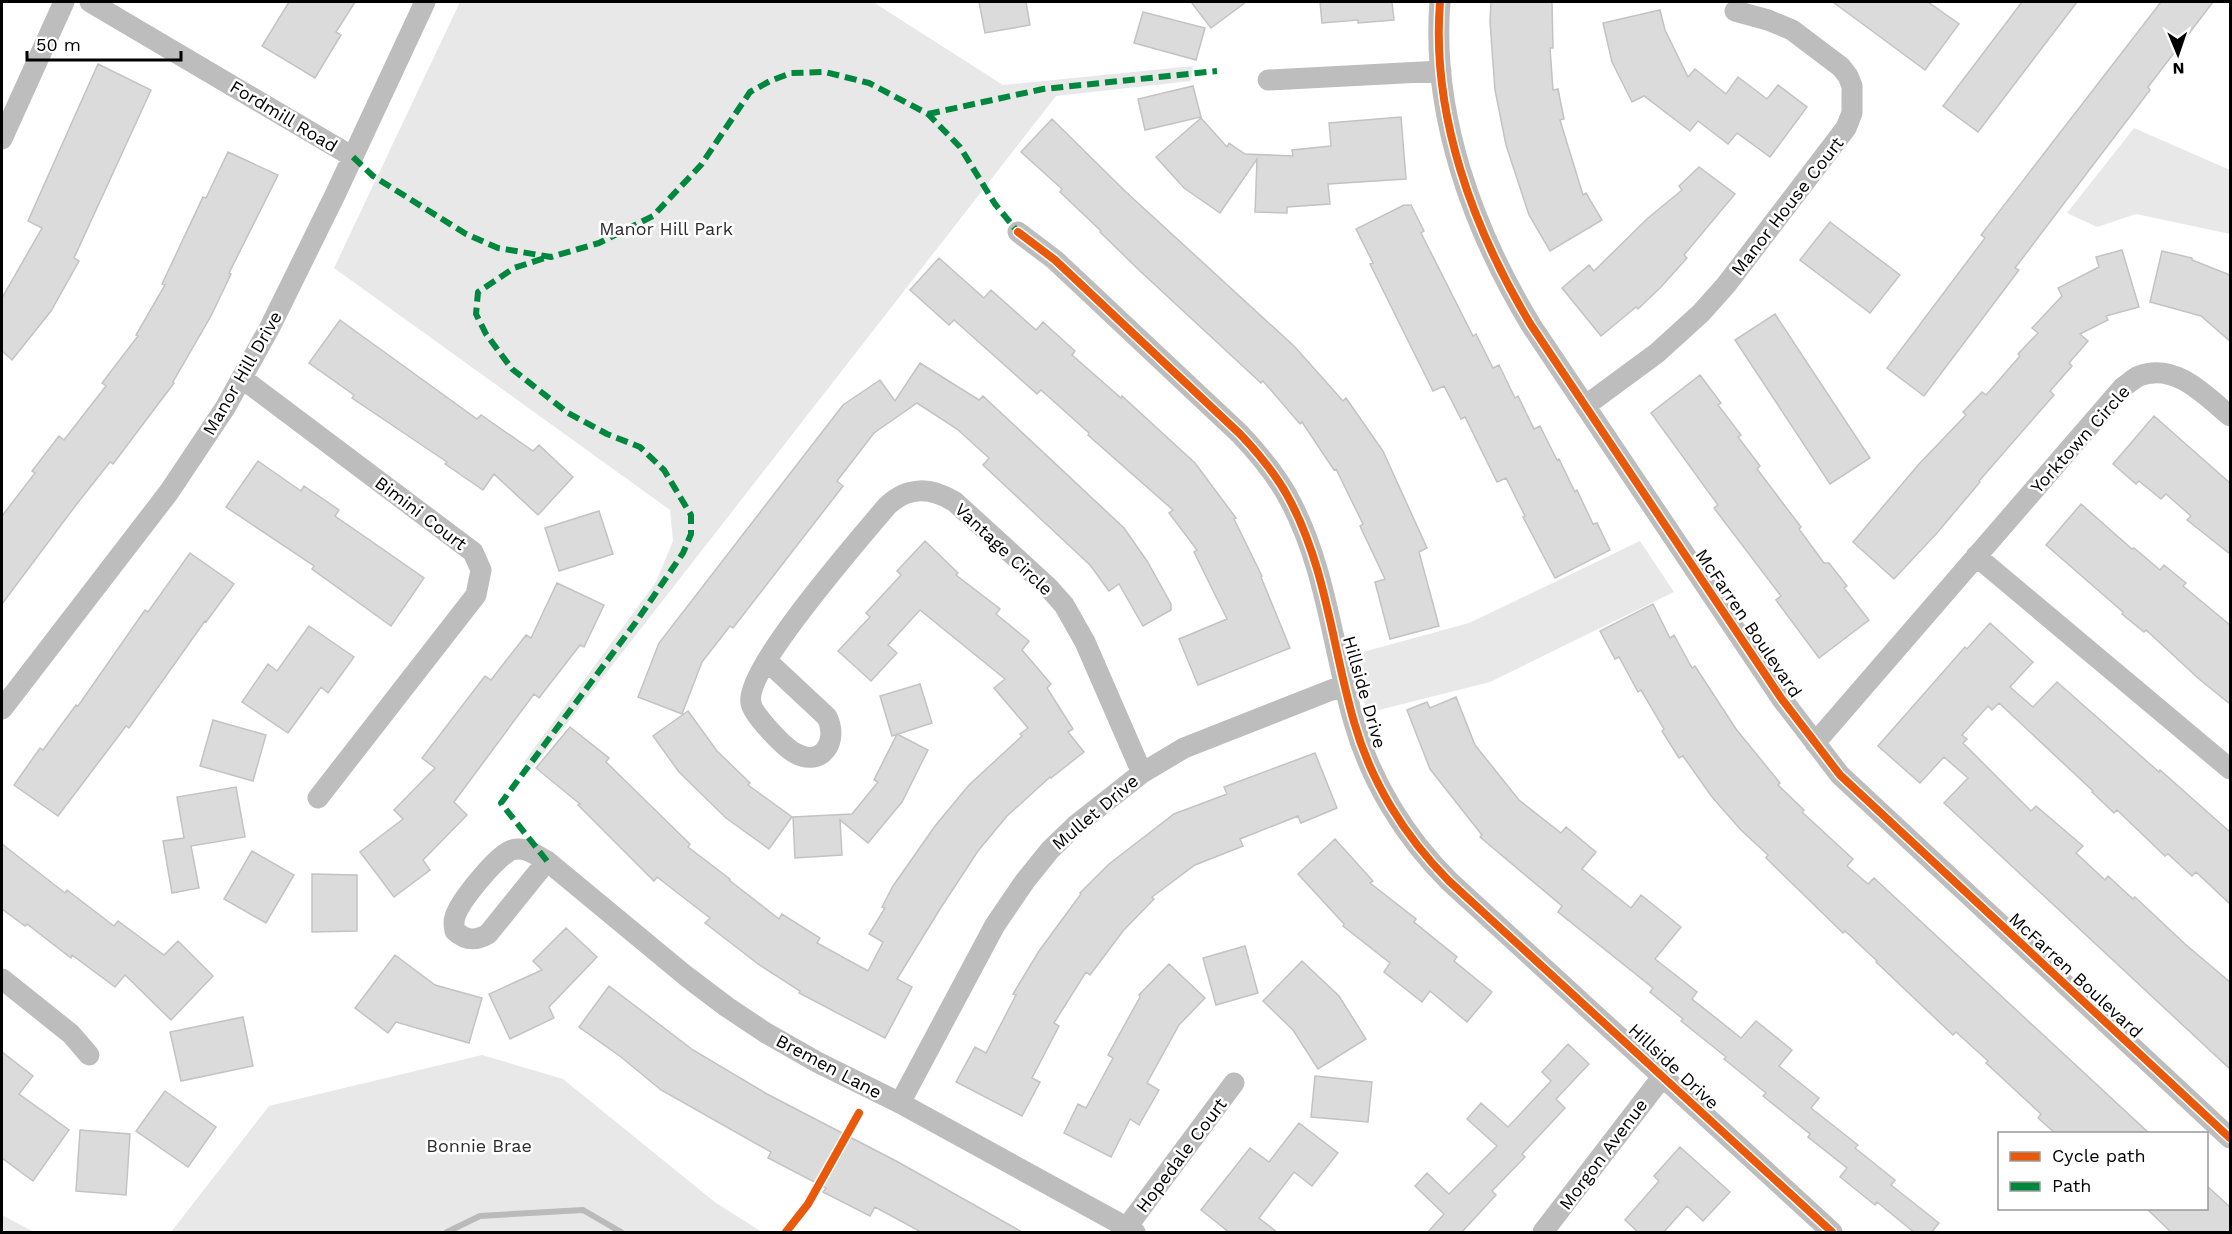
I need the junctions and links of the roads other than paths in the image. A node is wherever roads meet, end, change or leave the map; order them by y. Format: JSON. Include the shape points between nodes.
{"nodes":[{"id":1,"x":64,"y":2,"type":"edge"},
{"id":2,"x":90,"y":2,"type":"edge"},
{"id":3,"x":425,"y":2,"type":"edge"},
{"id":4,"x":1440,"y":2,"type":"edge"},
{"id":5,"x":1735,"y":11,"type":"dead end"},
{"id":6,"x":1441,"y":70,"type":"junction"},
{"id":7,"x":1268,"y":80,"type":"dead end"},
{"id":8,"x":2,"y":139,"type":"edge"},
{"id":9,"x":353,"y":157,"type":"junction"},
{"id":10,"x":1018,"y":232,"type":"dead end"},
{"id":11,"x":243,"y":379,"type":"junction"},
{"id":12,"x":1585,"y":406,"type":"junction"},
{"id":13,"x":2230,"y":416,"type":"edge"},
{"id":14,"x":1976,"y":556,"type":"junction"},
{"id":15,"x":767,"y":661,"type":"junction"},
{"id":16,"x":1344,"y":685,"type":"junction"},
{"id":17,"x":2,"y":709,"type":"edge"},
{"id":18,"x":1815,"y":743,"type":"junction"},
{"id":19,"x":2230,"y":769,"type":"edge"},
{"id":20,"x":1142,"y":773,"type":"junction"},
{"id":21,"x":318,"y":798,"type":"dead end"},
{"id":22,"x":547,"y":861,"type":"junction"},
{"id":23,"x":2,"y":979,"type":"edge"},
{"id":24,"x":89,"y":1055,"type":"dead end"},
{"id":25,"x":1663,"y":1076,"type":"junction"},
{"id":26,"x":1234,"y":1083,"type":"dead end"},
{"id":27,"x":900,"y":1103,"type":"junction"},
{"id":28,"x":2230,"y":1138,"type":"edge"},
{"id":29,"x":1131,"y":1230,"type":"edge"},
{"id":30,"x":1543,"y":1233,"type":"edge"},
{"id":31,"x":1832,"y":1233,"type":"edge"}],
"edges":[{"from":1,"to":8,"type":"street"},
{"from":2,"to":9,"type":"street","name":"Fordmill Road"},
{"from":3,"to":9,"type":"street","name":"Manor Hill Drive"},
{"from":4,"to":6,"type":"street","name":"McFarren Boulevard"},
{"from":5,"to":12,"type":"street","name":"Manor House Court","via":[[1792,30],[1841,67],[1852,86],[1852,113],[1846,128],[1701,314],[1657,353]]},
{"from":6,"to":7,"type":"street"},
{"from":6,"to":12,"type":"street","name":"McFarren Boulevard","via":[[1457,156],[1491,252],[1531,325]]},
{"from":9,"to":11,"type":"street","name":"Manor Hill Drive"},
{"from":10,"to":16,"type":"street","name":"Hillside Drive","via":[[1055,260],[1266,462],[1287,495],[1310,548]]},
{"from":11,"to":17,"type":"street","name":"Manor Hill Drive","via":[[169,492]]},
{"from":11,"to":21,"type":"street","name":"Bimini Court","via":[[473,552],[481,570],[476,595]]},
{"from":12,"to":18,"type":"street","name":"McFarren Boulevard"},
{"from":13,"to":14,"type":"street","name":"Yorktown Circle","via":[[2178,376],[2138,376],[2104,408]]},
{"from":14,"to":18,"type":"street","name":"Yorktown Circle"},
{"from":14,"to":19,"type":"street"},
{"from":15,"to":15,"type":"street","name":"Vantage Circle","via":[[827,717],[832,739],[819,755],[795,753],[755,713],[751,691]]},
{"from":15,"to":20,"type":"street","name":"Vantage Circle","via":[[791,623],[895,498],[924,489],[941,494],[955,502],[1064,605],[1085,642]]},
{"from":16,"to":20,"type":"street","name":"Mullet Drive","via":[[1184,748]]},
{"from":16,"to":25,"type":"street","name":"Hillside Drive","via":[[1370,764],[1394,813],[1416,844],[1449,881]]},
{"from":18,"to":28,"type":"street","name":"McFarren Boulevard","via":[[1840,775]]},
{"from":20,"to":27,"type":"street","name":"Mullet Drive","via":[[1076,825],[1025,881],[996,925]]},
{"from":22,"to":22,"type":"street","name":"Bremen Lane","via":[[488,934],[475,940],[456,931],[453,923],[459,907],[496,860],[522,849]]},
{"from":22,"to":27,"type":"street","name":"Bremen Lane","via":[[727,1007],[817,1062]]},
{"from":23,"to":24,"type":"street","via":[[71,1034]]},
{"from":25,"to":30,"type":"street","name":"Morgon Avenue"},
{"from":25,"to":31,"type":"street","name":"Hillside Drive"},
{"from":26,"to":29,"type":"street","name":"Hopedale Court"},
{"from":27,"to":29,"type":"street","name":"Bremen Lane"}]}
